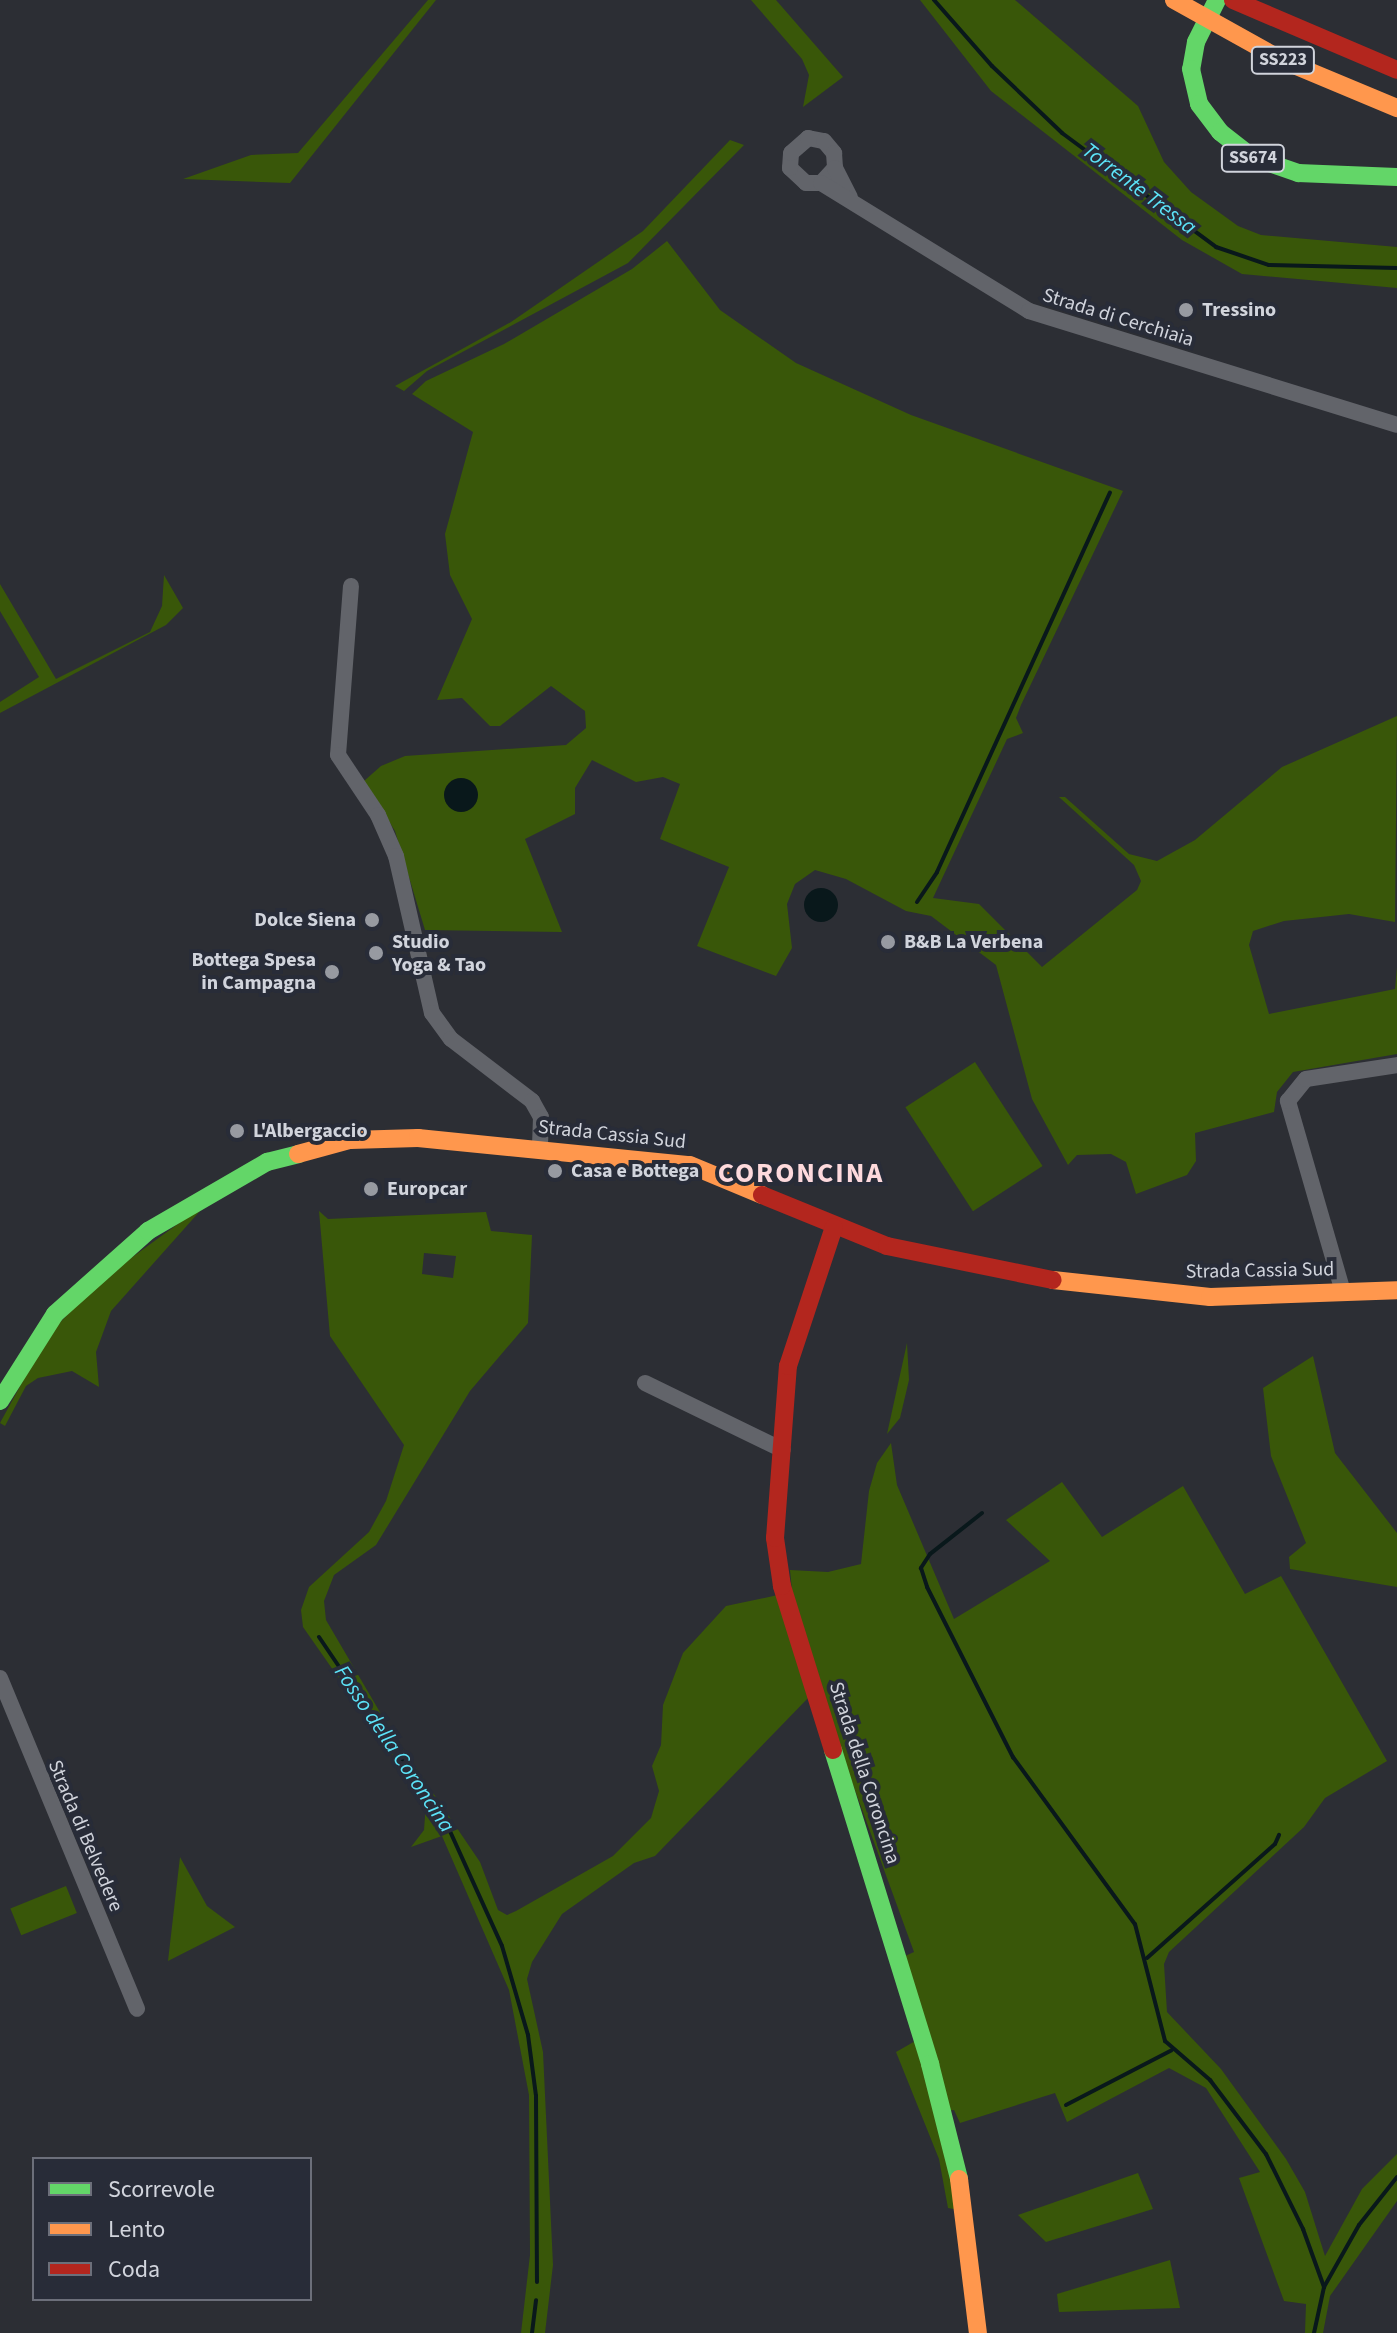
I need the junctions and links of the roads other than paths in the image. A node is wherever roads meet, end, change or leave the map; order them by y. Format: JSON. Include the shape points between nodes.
{"nodes":[{"id":1,"x":1174,"y":0,"type":"edge"},
{"id":2,"x":1196,"y":0,"type":"edge"},
{"id":3,"x":1217,"y":0,"type":"edge"},
{"id":4,"x":1233,"y":0,"type":"edge"},
{"id":5,"x":1396,"y":69,"type":"edge"},
{"id":6,"x":1397,"y":94,"type":"edge"},
{"id":7,"x":1397,"y":108,"type":"edge"},
{"id":8,"x":835,"y":168,"type":"junction"},
{"id":9,"x":1397,"y":177,"type":"edge"},
{"id":10,"x":821,"y":183,"type":"junction"},
{"id":11,"x":851,"y":199,"type":"junction"},
{"id":12,"x":1397,"y":425,"type":"edge"},
{"id":13,"x":351,"y":586,"type":"dead end"},
{"id":14,"x":1397,"y":1065,"type":"edge"},
{"id":15,"x":540,"y":1149,"type":"junction"},
{"id":16,"x":834,"y":1227,"type":"junction"},
{"id":17,"x":1397,"y":1290,"type":"edge"},
{"id":18,"x":1343,"y":1292,"type":"junction"},
{"id":19,"x":645,"y":1383,"type":"dead end"},
{"id":20,"x":0,"y":1401,"type":"edge"},
{"id":21,"x":783,"y":1450,"type":"junction"},
{"id":22,"x":0,"y":1678,"type":"edge"},
{"id":23,"x":137,"y":2009,"type":"dead end"},
{"id":24,"x":978,"y":2333,"type":"edge"}],
"edges":[{"from":1,"to":7,"type":"main road","number":"SS223","via":[[1282,60]]},
{"from":2,"to":6,"type":"main road","via":[[1279,45]]},
{"from":3,"to":9,"type":"main road","number":"SS674","via":[[1199,36],[1191,69],[1196,96],[1211,122],[1241,150],[1310,175]]},
{"from":4,"to":5,"type":"main road","number":"SS223"},
{"from":8,"to":10,"type":"street"},
{"from":8,"to":10,"type":"street","name":"Strada di Cerchiaia","via":[[834,153],[824,141],[808,138],[795,146],[789,161],[794,175],[806,183]]},
{"from":8,"to":11,"type":"street","name":"Strada di Cerchiaia"},
{"from":10,"to":11,"type":"street","name":"Strada di Cerchiaia"},
{"from":11,"to":12,"type":"street","name":"Strada di Cerchiaia","via":[[1037,315]]},
{"from":13,"to":15,"type":"street","via":[[338,755],[392,843],[410,901],[432,1013],[451,1039],[532,1101],[541,1117]]},
{"from":14,"to":18,"type":"street","via":[[1306,1079],[1288,1101]]},
{"from":15,"to":16,"type":"main road","name":"Strada Cassia Sud","via":[[707,1168]]},
{"from":15,"to":20,"type":"main road","name":"Strada Cassia Sud","via":[[361,1139],[316,1145],[267,1162],[176,1213],[94,1273],[44,1327]]},
{"from":16,"to":18,"type":"main road","name":"Strada Cassia Sud","via":[[924,1257],[1062,1282],[1210,1297]]},
{"from":16,"to":21,"type":"main road","name":"Strada della Coroncina","via":[[788,1366]]},
{"from":17,"to":18,"type":"main road","name":"Strada Cassia Sud"},
{"from":19,"to":21,"type":"street"},
{"from":21,"to":24,"type":"main road","name":"Strada della Coroncina","via":[[775,1538],[782,1586],[958,2170]]},
{"from":22,"to":23,"type":"street","name":"Strada di Belvedere"}]}
